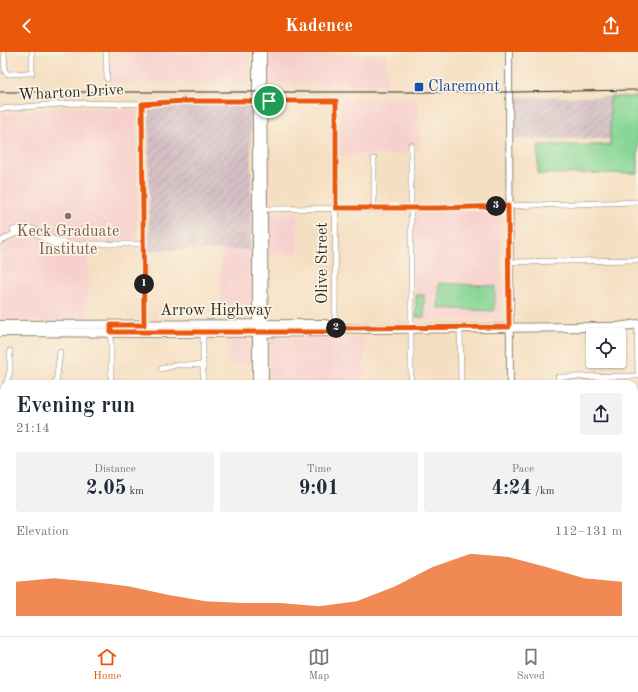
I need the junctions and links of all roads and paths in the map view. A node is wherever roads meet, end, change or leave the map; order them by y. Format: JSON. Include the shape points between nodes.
{"nodes":[{"id":1,"x":4,"y":52,"type":"edge"},
{"id":2,"x":32,"y":52,"type":"edge"},
{"id":3,"x":106,"y":52,"type":"edge"},
{"id":4,"x":256,"y":52,"type":"edge"},
{"id":5,"x":262,"y":52,"type":"edge"},
{"id":6,"x":508,"y":52,"type":"edge"},
{"id":7,"x":107,"y":79,"type":"dead end"},
{"id":8,"x":259,"y":101,"type":"junction"},
{"id":9,"x":336,"y":101,"type":"joint"},
{"id":10,"x":142,"y":104,"type":"junction"},
{"id":11,"x":0,"y":109,"type":"edge"},
{"id":12,"x":411,"y":146,"type":"dead end"},
{"id":13,"x":374,"y":159,"type":"dead end"},
{"id":14,"x":638,"y":202,"type":"edge"},
{"id":15,"x":508,"y":206,"type":"junction"},
{"id":16,"x":336,"y":208,"type":"junction"},
{"id":17,"x":374,"y":208,"type":"junction"},
{"id":18,"x":410,"y":208,"type":"junction"},
{"id":19,"x":260,"y":209,"type":"junction"},
{"id":20,"x":0,"y":238,"type":"edge"},
{"id":21,"x":0,"y":242,"type":"edge"},
{"id":22,"x":68,"y":244,"type":"junction"},
{"id":23,"x":144,"y":244,"type":"junction"},
{"id":24,"x":638,"y":260,"type":"edge"},
{"id":25,"x":509,"y":262,"type":"junction"},
{"id":26,"x":638,"y":324,"type":"edge"},
{"id":27,"x":0,"y":325,"type":"edge"},
{"id":28,"x":509,"y":327,"type":"junction"},
{"id":29,"x":203,"y":328,"type":"junction"},
{"id":30,"x":260,"y":328,"type":"junction"},
{"id":31,"x":335,"y":328,"type":"junction"},
{"id":32,"x":410,"y":328,"type":"junction"},
{"id":33,"x":460,"y":328,"type":"junction"},
{"id":34,"x":111,"y":329,"type":"junction"},
{"id":35,"x":144,"y":329,"type":"junction"},
{"id":36,"x":0,"y":332,"type":"edge"},
{"id":37,"x":10,"y":351,"type":"dead end"},
{"id":38,"x":60,"y":352,"type":"dead end"},
{"id":39,"x":203,"y":365,"type":"junction"},
{"id":40,"x":161,"y":369,"type":"dead end"},
{"id":41,"x":638,"y":372,"type":"edge"},
{"id":42,"x":638,"y":376,"type":"edge"},
{"id":43,"x":7,"y":380,"type":"edge"},
{"id":44,"x":56,"y":380,"type":"edge"},
{"id":45,"x":111,"y":380,"type":"edge"},
{"id":46,"x":203,"y":380,"type":"edge"},
{"id":47,"x":257,"y":380,"type":"edge"},
{"id":48,"x":264,"y":380,"type":"edge"},
{"id":49,"x":411,"y":380,"type":"edge"},
{"id":50,"x":461,"y":380,"type":"edge"},
{"id":51,"x":510,"y":380,"type":"edge"},
{"id":52,"x":558,"y":380,"type":"edge"}],
"edges":[{"from":1,"to":2,"type":"street","via":[[5,72],[8,74],[32,73]]},
{"from":3,"to":7,"type":"street"},
{"from":4,"to":8,"type":"main road"},
{"from":5,"to":8,"type":"main road"},
{"from":6,"to":15,"type":"street"},
{"from":8,"to":9,"type":"street","name":"Wharton Drive"},
{"from":8,"to":10,"type":"street","name":"Wharton Drive"},
{"from":8,"to":19,"type":"main road"},
{"from":9,"to":16,"type":"street","name":"Olive Street"},
{"from":10,"to":11,"type":"street","name":"Wharton Drive","via":[[72,103]]},
{"from":10,"to":23,"type":"street"},
{"from":12,"to":18,"type":"street"},
{"from":13,"to":17,"type":"street"},
{"from":14,"to":15,"type":"street"},
{"from":15,"to":18,"type":"street"},
{"from":15,"to":25,"type":"street"},
{"from":16,"to":17,"type":"street"},
{"from":16,"to":19,"type":"street"},
{"from":16,"to":31,"type":"street","name":"Olive Street"},
{"from":17,"to":18,"type":"street"},
{"from":18,"to":32,"type":"street"},
{"from":19,"to":30,"type":"main road"},
{"from":20,"to":22,"type":"street","via":[[24,227],[34,228]]},
{"from":21,"to":22,"type":"street","via":[[23,231],[33,232],[54,244]]},
{"from":22,"to":23,"type":"street"},
{"from":23,"to":35,"type":"street"},
{"from":24,"to":25,"type":"street"},
{"from":25,"to":28,"type":"street"},
{"from":26,"to":28,"type":"main road","name":"Arrow Highway","via":[[617,327]]},
{"from":26,"to":41,"type":"street"},
{"from":27,"to":34,"type":"main road","name":"Arrow Highway"},
{"from":28,"to":33,"type":"main road","name":"Arrow Highway"},
{"from":28,"to":51,"type":"street"},
{"from":29,"to":30,"type":"main road","name":"Arrow Highway"},
{"from":29,"to":35,"type":"main road","name":"Arrow Highway"},
{"from":29,"to":39,"type":"street"},
{"from":30,"to":31,"type":"main road","name":"Arrow Highway","via":[[330,332]]},
{"from":30,"to":47,"type":"main road"},
{"from":30,"to":48,"type":"main road"},
{"from":31,"to":32,"type":"main road","name":"Arrow Highway"},
{"from":32,"to":33,"type":"main road","name":"Arrow Highway"},
{"from":32,"to":49,"type":"street"},
{"from":33,"to":50,"type":"street"},
{"from":34,"to":35,"type":"main road","name":"Arrow Highway"},
{"from":34,"to":36,"type":"main road","name":"Arrow Highway"},
{"from":34,"to":45,"type":"street"},
{"from":37,"to":43,"type":"street"},
{"from":38,"to":44,"type":"street"},
{"from":39,"to":40,"type":"street","via":[[175,365]]},
{"from":39,"to":46,"type":"street"},
{"from":42,"to":52,"type":"street","via":[[558,377]]}]}
